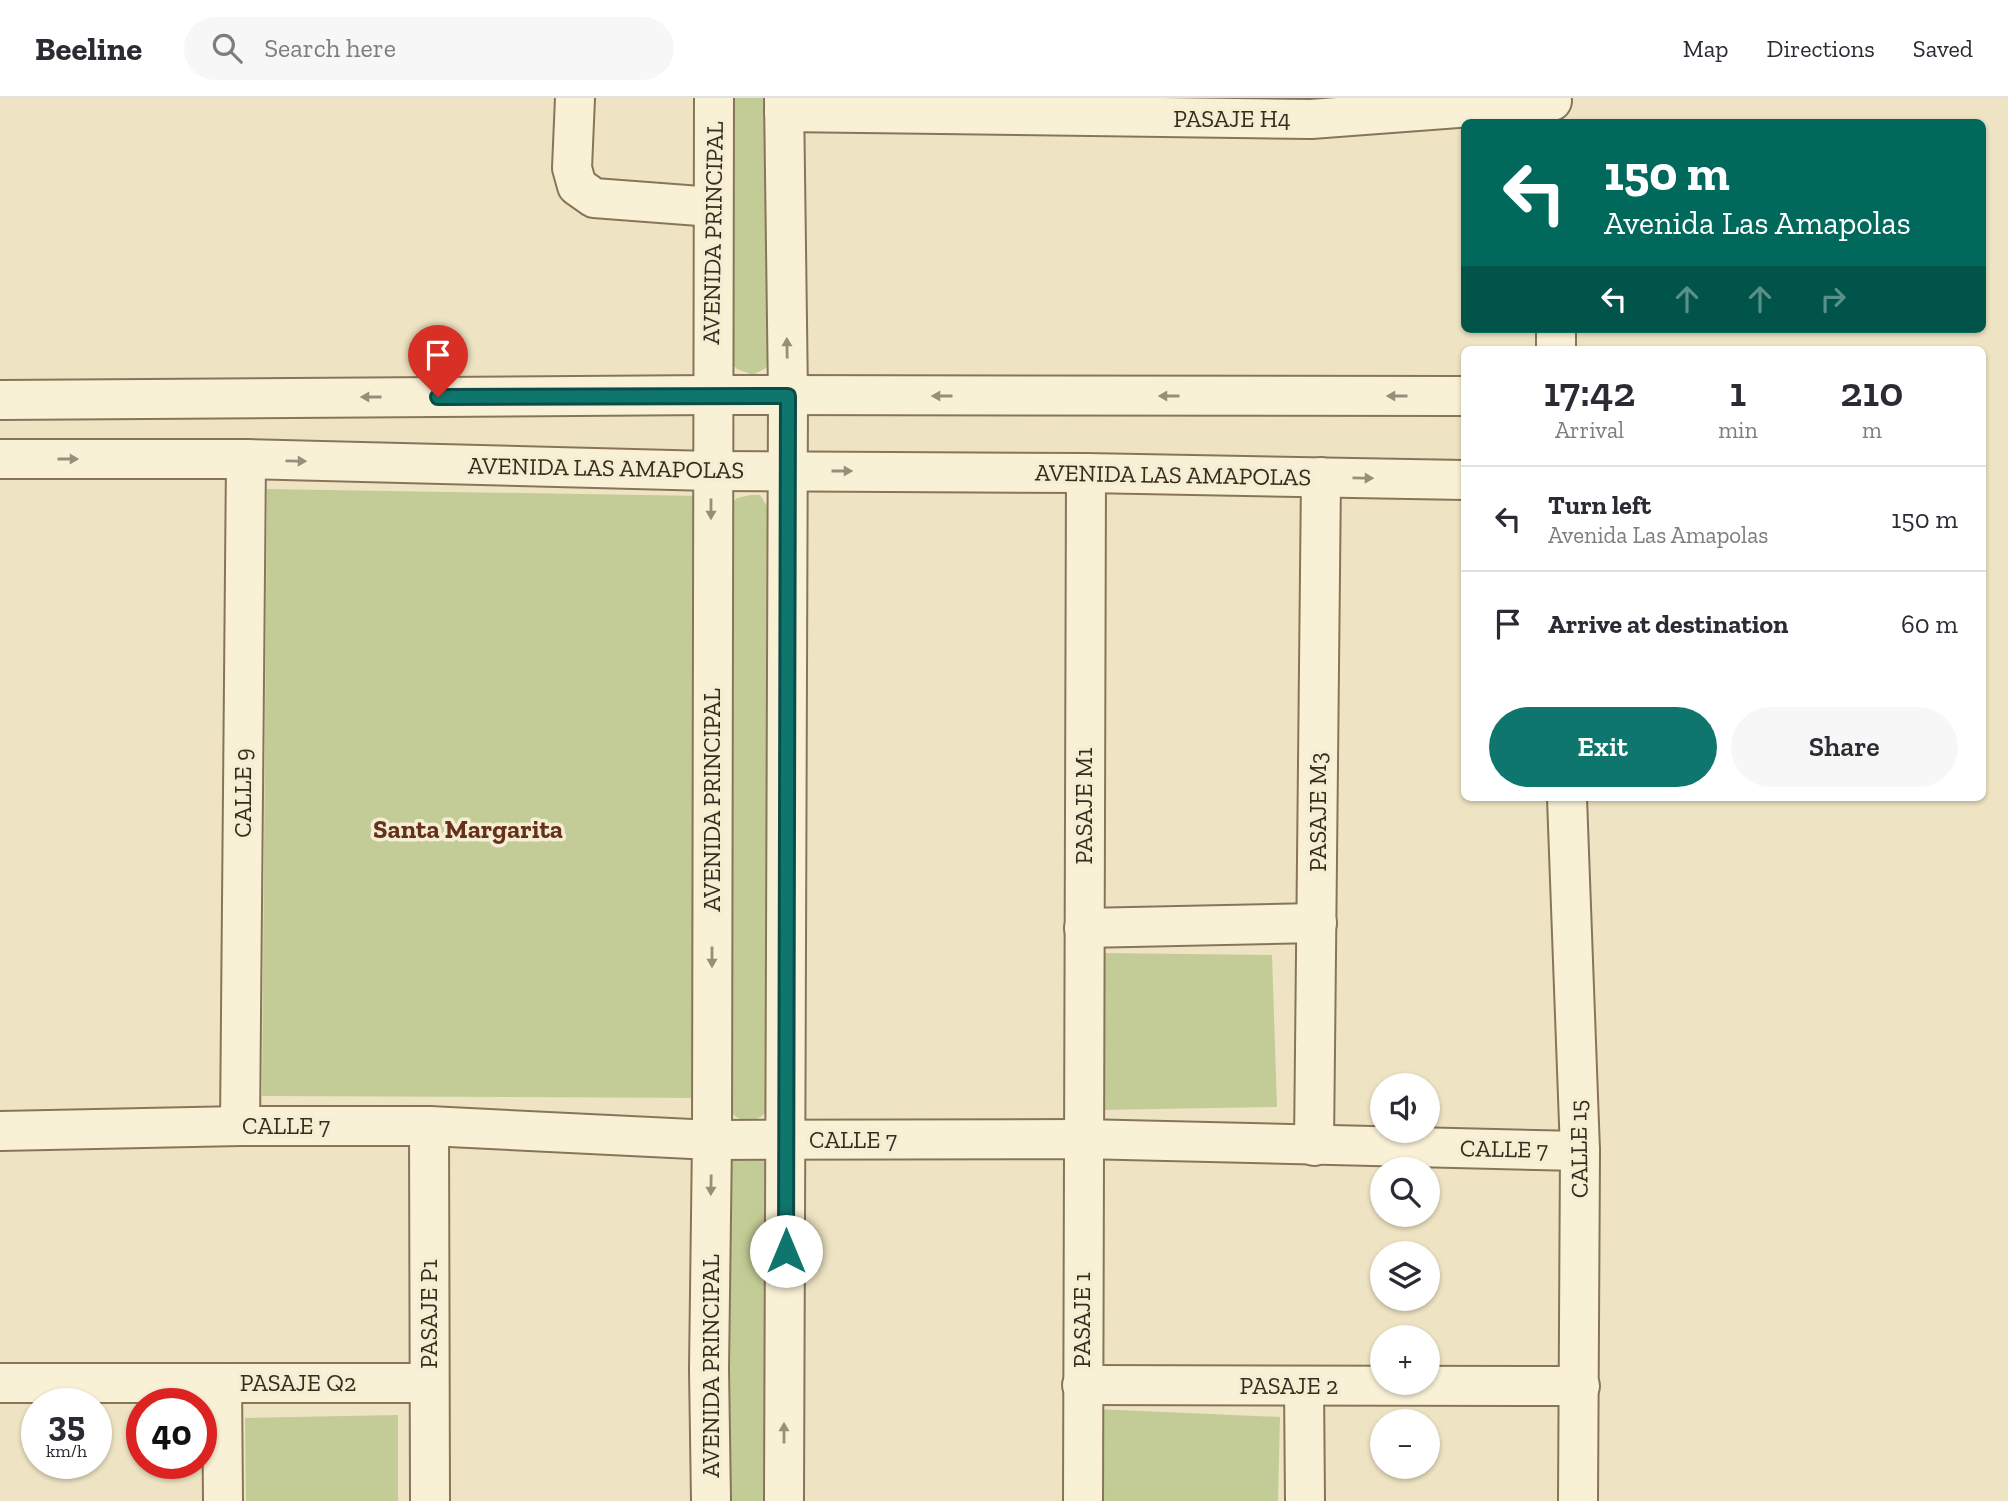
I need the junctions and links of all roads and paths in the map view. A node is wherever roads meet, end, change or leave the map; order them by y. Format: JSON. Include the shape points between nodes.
{"nodes":[{"id":1,"x":575,"y":98,"type":"edge"},
{"id":2,"x":714,"y":98,"type":"edge"},
{"id":3,"x":784,"y":105,"type":"edge"},
{"id":4,"x":1552,"y":107,"type":"edge"},
{"id":5,"x":1081,"y":108,"type":"edge"},
{"id":6,"x":1311,"y":109,"type":"edge"},
{"id":7,"x":713,"y":207,"type":"junction"},
{"id":8,"x":711,"y":395,"type":"junction"},
{"id":9,"x":788,"y":396,"type":"junction"},
{"id":10,"x":1461,"y":397,"type":"edge"},
{"id":11,"x":0,"y":400,"type":"edge"},
{"id":12,"x":0,"y":459,"type":"edge"},
{"id":13,"x":246,"y":460,"type":"junction"},
{"id":14,"x":787,"y":470,"type":"junction"},
{"id":15,"x":711,"y":471,"type":"junction"},
{"id":16,"x":1086,"y":473,"type":"junction"},
{"id":17,"x":1321,"y":477,"type":"junction"},
{"id":18,"x":1461,"y":480,"type":"edge"},
{"id":19,"x":1567,"y":801,"type":"edge"},
{"id":20,"x":1317,"y":923,"type":"junction"},
{"id":21,"x":1084,"y":928,"type":"junction"},
{"id":22,"x":240,"y":1126,"type":"junction"},
{"id":23,"x":429,"y":1126,"type":"junction"},
{"id":24,"x":0,"y":1131,"type":"edge"},
{"id":25,"x":1082,"y":1139,"type":"junction"},
{"id":26,"x":712,"y":1140,"type":"junction"},
{"id":27,"x":786,"y":1141,"type":"junction"},
{"id":28,"x":1314,"y":1146,"type":"junction"},
{"id":29,"x":1580,"y":1151,"type":"junction"},
{"id":30,"x":0,"y":1383,"type":"edge"},
{"id":31,"x":222,"y":1383,"type":"junction"},
{"id":32,"x":428,"y":1383,"type":"junction"},
{"id":33,"x":1083,"y":1385,"type":"junction"},
{"id":34,"x":1304,"y":1386,"type":"junction"},
{"id":35,"x":1580,"y":1386,"type":"junction"},
{"id":36,"x":223,"y":1501,"type":"edge"},
{"id":37,"x":430,"y":1501,"type":"edge"},
{"id":38,"x":711,"y":1501,"type":"edge"},
{"id":39,"x":784,"y":1501,"type":"edge"},
{"id":40,"x":1083,"y":1501,"type":"edge"},
{"id":41,"x":1305,"y":1501,"type":"edge"},
{"id":42,"x":1578,"y":1501,"type":"edge"}],
"edges":[{"from":1,"to":7,"type":"street","via":[[572,168],[577,186],[594,198]]},
{"from":2,"to":7,"type":"street","name":"AVENIDA PRINCIPAL"},
{"from":3,"to":5,"type":"street","name":"PASAJE H4"},
{"from":9,"to":3,"type":"street","one_way":true},
{"from":4,"to":6,"type":"street","name":"PASAJE H4"},
{"from":5,"to":6,"type":"street","name":"PASAJE H4"},
{"from":7,"to":8,"type":"street","name":"AVENIDA PRINCIPAL"},
{"from":8,"to":9,"type":"street"},
{"from":8,"to":11,"type":"street","one_way":true},
{"from":8,"to":15,"type":"street","name":"AVENIDA PRINCIPAL"},
{"from":10,"to":9,"type":"street","one_way":true},
{"from":9,"to":14,"type":"street"},
{"from":12,"to":13,"type":"street","name":"AVENIDA LAS AMAPOLAS","one_way":true},
{"from":13,"to":15,"type":"street","name":"AVENIDA LAS AMAPOLAS","one_way":true},
{"from":13,"to":22,"type":"street","name":"CALLE 9"},
{"from":14,"to":15,"type":"street","name":"AVENIDA LAS AMAPOLAS"},
{"from":14,"to":16,"type":"street","name":"AVENIDA LAS AMAPOLAS","one_way":true},
{"from":14,"to":27,"type":"street"},
{"from":15,"to":26,"type":"street","name":"AVENIDA PRINCIPAL","one_way":true},
{"from":16,"to":17,"type":"street","name":"AVENIDA LAS AMAPOLAS"},
{"from":16,"to":21,"type":"street","name":"PASAJE M1"},
{"from":17,"to":18,"type":"street","name":"AVENIDA LAS AMAPOLAS","one_way":true},
{"from":17,"to":20,"type":"street","name":"PASAJE M3"},
{"from":19,"to":29,"type":"street","name":"CALLE 15"},
{"from":20,"to":21,"type":"street"},
{"from":20,"to":28,"type":"street","name":"PASAJE M3"},
{"from":21,"to":25,"type":"street","name":"PASAJE M1"},
{"from":22,"to":23,"type":"street","name":"CALLE 7"},
{"from":22,"to":24,"type":"street","name":"CALLE 7"},
{"from":23,"to":26,"type":"street","name":"CALLE 7"},
{"from":23,"to":32,"type":"street","name":"PASAJE P1"},
{"from":25,"to":27,"type":"street","name":"CALLE 7"},
{"from":25,"to":28,"type":"street","name":"CALLE 7"},
{"from":25,"to":33,"type":"street","name":"PASAJE 1"},
{"from":26,"to":27,"type":"street","name":"CALLE 7"},
{"from":26,"to":38,"type":"street","name":"AVENIDA PRINCIPAL","one_way":true},
{"from":39,"to":27,"type":"street","one_way":true},
{"from":28,"to":29,"type":"street","name":"CALLE 7"},
{"from":29,"to":35,"type":"street","name":"CALLE 15"},
{"from":30,"to":31,"type":"street","name":"PASAJE Q2"},
{"from":31,"to":32,"type":"street","name":"PASAJE Q2"},
{"from":31,"to":36,"type":"street"},
{"from":32,"to":37,"type":"street","name":"PASAJE P1"},
{"from":33,"to":34,"type":"street","name":"PASAJE 2"},
{"from":33,"to":40,"type":"street","name":"PASAJE 1"},
{"from":34,"to":35,"type":"street","name":"PASAJE 2"},
{"from":34,"to":41,"type":"street"},
{"from":35,"to":42,"type":"street","name":"CALLE 15"}]}
